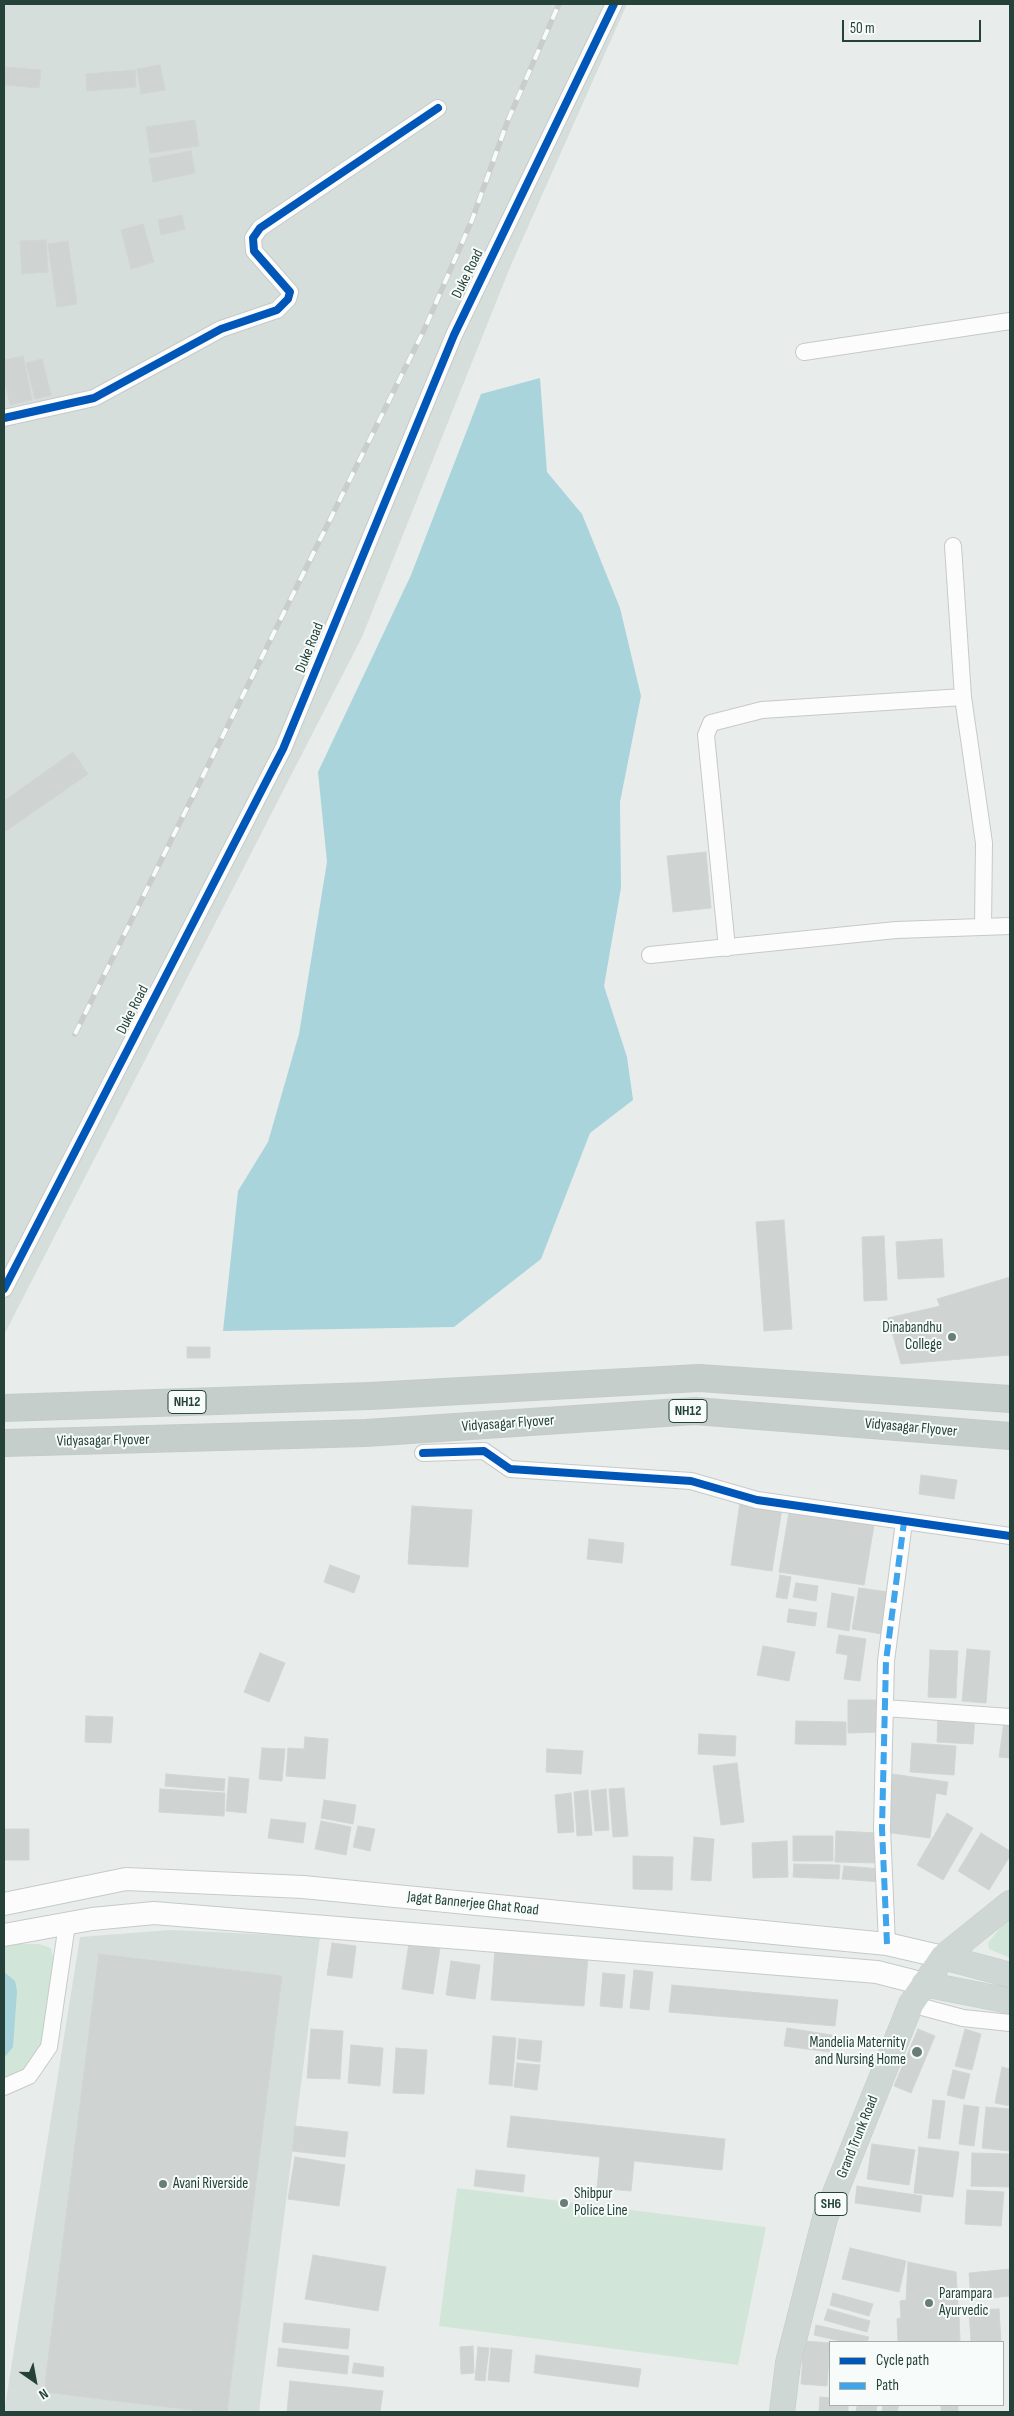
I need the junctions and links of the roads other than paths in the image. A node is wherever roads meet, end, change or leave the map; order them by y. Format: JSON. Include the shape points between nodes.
{"nodes":[{"id":1,"x":614,"y":4,"type":"edge"},
{"id":2,"x":438,"y":108,"type":"dead end"},
{"id":3,"x":1010,"y":321,"type":"edge"},
{"id":4,"x":804,"y":352,"type":"dead end"},
{"id":5,"x":4,"y":418,"type":"edge"},
{"id":6,"x":953,"y":546,"type":"dead end"},
{"id":7,"x":963,"y":697,"type":"junction"},
{"id":8,"x":1010,"y":926,"type":"edge"},
{"id":9,"x":983,"y":927,"type":"junction"},
{"id":10,"x":727,"y":948,"type":"junction"},
{"id":11,"x":650,"y":955,"type":"dead end"},
{"id":12,"x":4,"y":1289,"type":"edge"},
{"id":13,"x":1010,"y":1399,"type":"edge"},
{"id":14,"x":4,"y":1408,"type":"edge"},
{"id":15,"x":1010,"y":1436,"type":"edge"},
{"id":16,"x":4,"y":1443,"type":"edge"},
{"id":17,"x":423,"y":1453,"type":"dead end"},
{"id":18,"x":904,"y":1522,"type":"junction"},
{"id":19,"x":1010,"y":1536,"type":"edge"},
{"id":20,"x":885,"y":1708,"type":"junction"},
{"id":21,"x":1010,"y":1718,"type":"edge"},
{"id":22,"x":4,"y":1904,"type":"edge"},
{"id":23,"x":1010,"y":1904,"type":"edge"},
{"id":24,"x":67,"y":1924,"type":"junction"},
{"id":25,"x":4,"y":1935,"type":"edge"},
{"id":26,"x":887,"y":1944,"type":"junction"},
{"id":27,"x":943,"y":1956,"type":"junction"},
{"id":28,"x":1010,"y":1975,"type":"edge"},
{"id":29,"x":924,"y":1984,"type":"junction"},
{"id":30,"x":1010,"y":2001,"type":"edge"},
{"id":31,"x":910,"y":2004,"type":"junction"},
{"id":32,"x":1010,"y":2023,"type":"edge"},
{"id":33,"x":4,"y":2087,"type":"edge"},
{"id":34,"x":782,"y":2412,"type":"edge"}],
"edges":[{"from":1,"to":12,"type":"street","name":"Duke Road","via":[[454,335],[283,749]]},
{"from":2,"to":5,"type":"street","via":[[260,228],[253,238],[254,251],[290,292],[288,300],[277,310],[221,329],[94,398]]},
{"from":3,"to":4,"type":"street"},
{"from":6,"to":7,"type":"street"},
{"from":7,"to":9,"type":"street","via":[[984,843]]},
{"from":7,"to":10,"type":"street","via":[[762,710],[711,723],[706,735]]},
{"from":8,"to":9,"type":"street"},
{"from":9,"to":10,"type":"street","via":[[896,930]]},
{"from":10,"to":11,"type":"street"},
{"from":13,"to":14,"type":"highway","number":"NH12","via":[[699,1378],[370,1396]]},
{"from":15,"to":16,"type":"highway","name":"Vidyasagar Flyover","number":"NH12","via":[[695,1411],[366,1434]]},
{"from":17,"to":18,"type":"street","via":[[484,1452],[510,1469],[691,1481],[757,1500]]},
{"from":18,"to":19,"type":"street"},
{"from":18,"to":20,"type":"street","via":[[886,1661]]},
{"from":20,"to":21,"type":"street"},
{"from":20,"to":26,"type":"street","via":[[882,1828]]},
{"from":22,"to":26,"type":"main road","name":"Jagat Bannerjee Ghat Road","via":[[126,1879],[294,1887]]},
{"from":23,"to":27,"type":"main road","name":"Grand Trunk Road","number":"SH6"},
{"from":24,"to":25,"type":"main road"},
{"from":24,"to":29,"type":"main road","via":[[126,1914],[154,1913],[877,1972]]},
{"from":24,"to":33,"type":"street","via":[[49,2047],[28,2076]]},
{"from":26,"to":27,"type":"main road","name":"Jagat Bannerjee Ghat Road"},
{"from":27,"to":28,"type":"main road"},
{"from":27,"to":29,"type":"main road","name":"Grand Trunk Road","number":"SH6"},
{"from":29,"to":30,"type":"main road"},
{"from":29,"to":31,"type":"main road","name":"Grand Trunk Road","number":"SH6"},
{"from":31,"to":32,"type":"street","via":[[963,2018]]},
{"from":31,"to":34,"type":"main road","name":"Grand Trunk Road","number":"SH6","via":[[825,2218],[788,2363]]}]}
